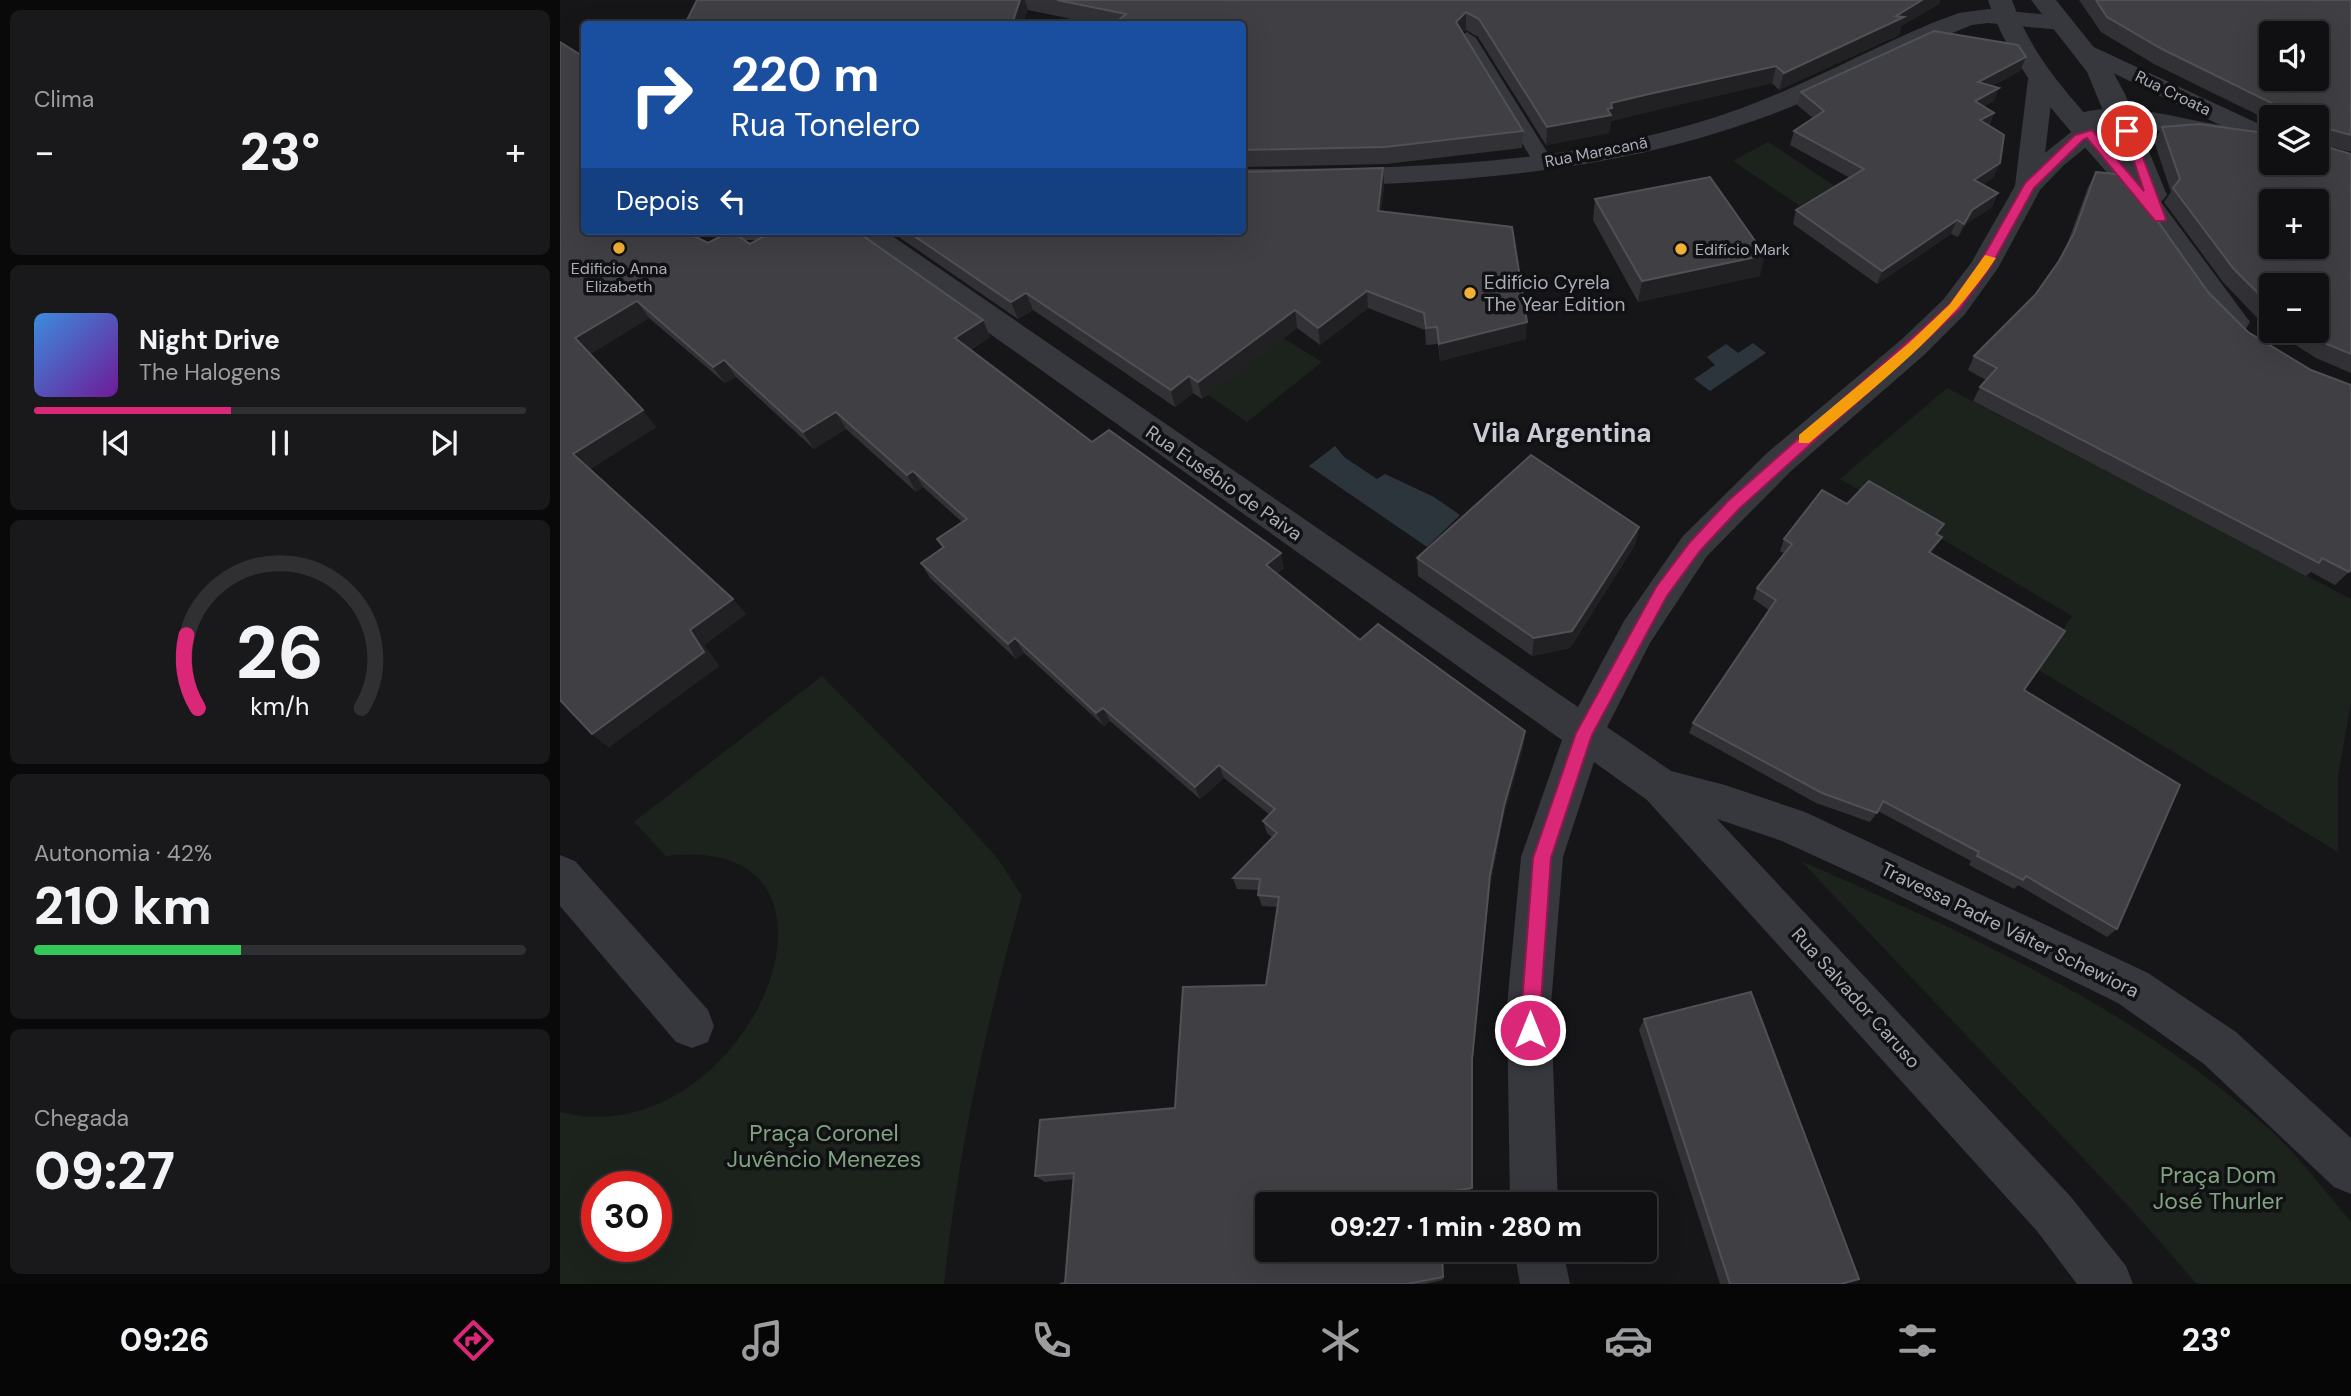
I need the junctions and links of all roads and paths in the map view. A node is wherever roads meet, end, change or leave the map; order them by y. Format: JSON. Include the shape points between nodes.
{"nodes":[{"id":1,"x":2043,"y":0,"type":"edge"},
{"id":2,"x":1993,"y":9,"type":"edge"},
{"id":3,"x":2061,"y":23,"type":"junction"},
{"id":4,"x":1929,"y":35,"type":"junction"},
{"id":5,"x":1467,"y":38,"type":"edge"},
{"id":6,"x":2083,"y":49,"type":"junction"},
{"id":7,"x":2020,"y":50,"type":"junction"},
{"id":8,"x":2040,"y":79,"type":"junction"},
{"id":9,"x":2119,"y":116,"type":"junction"},
{"id":10,"x":2088,"y":132,"type":"junction"},
{"id":11,"x":2259,"y":135,"type":"edge"},
{"id":12,"x":2259,"y":138,"type":"edge"},
{"id":13,"x":1544,"y":163,"type":"junction"},
{"id":14,"x":1246,"y":178,"type":"edge"},
{"id":15,"x":2029,"y":186,"type":"junction"},
{"id":16,"x":2160,"y":219,"type":"junction"},
{"id":17,"x":871,"y":235,"type":"edge"},
{"id":18,"x":2256,"y":342,"type":"edge"},
{"id":19,"x":1584,"y":733,"type":"junction"},
{"id":20,"x":1661,"y":787,"type":"junction"},
{"id":21,"x":560,"y":875,"type":"edge"},
{"id":22,"x":692,"y":1026,"type":"dead end"},
{"id":23,"x":2351,"y":1170,"type":"edge"},
{"id":24,"x":1534,"y":1192,"type":"edge"},
{"id":25,"x":1541,"y":1262,"type":"edge"},
{"id":26,"x":1545,"y":1284,"type":"edge"},
{"id":27,"x":2108,"y":1284,"type":"edge"}],
"edges":[{"from":1,"to":3,"type":"street"},
{"from":2,"to":3,"type":"street","name":"Rua Maracanã"},
{"from":2,"to":4,"type":"street","name":"Rua Maracanã"},
{"from":2,"to":7,"type":"street"},
{"from":3,"to":6,"type":"street"},
{"from":4,"to":7,"type":"street"},
{"from":4,"to":13,"type":"street","name":"Rua Maracanã","via":[[1747,115]]},
{"from":5,"to":13,"type":"street"},
{"from":6,"to":9,"type":"street","via":[[2112,94]]},
{"from":6,"to":11,"type":"street","name":"Rua Croata"},
{"from":7,"to":8,"type":"street"},
{"from":8,"to":10,"type":"street"},
{"from":8,"to":15,"type":"street"},
{"from":9,"to":10,"type":"street","via":[[2093,118]]},
{"from":9,"to":12,"type":"street","name":"Rua Croata"},
{"from":9,"to":16,"type":"street","via":[[2136,147]]},
{"from":10,"to":15,"type":"street"},
{"from":10,"to":16,"type":"street"},
{"from":13,"to":14,"type":"street","name":"Rua Maracanã","via":[[1423,175]]},
{"from":15,"to":19,"type":"street","via":[[1983,268],[1954,307],[1779,462],[1695,546],[1637,632]]},
{"from":16,"to":18,"type":"street","via":[[2207,290]]},
{"from":17,"to":19,"type":"street","name":"Rua Eusébio de Paiva"},
{"from":19,"to":20,"type":"street","name":"Rua Salvador Caruso"},
{"from":19,"to":24,"type":"street","via":[[1542,858],[1529,1005]]},
{"from":20,"to":23,"type":"street","name":"Travessa Padre Válter Schewiora","via":[[1791,825],[2133,988],[2220,1048]]},
{"from":20,"to":27,"type":"street","name":"Rua Salvador Caruso","via":[[2053,1214]]},
{"from":21,"to":22,"type":"street"},
{"from":25,"to":26,"type":"street"}]}
